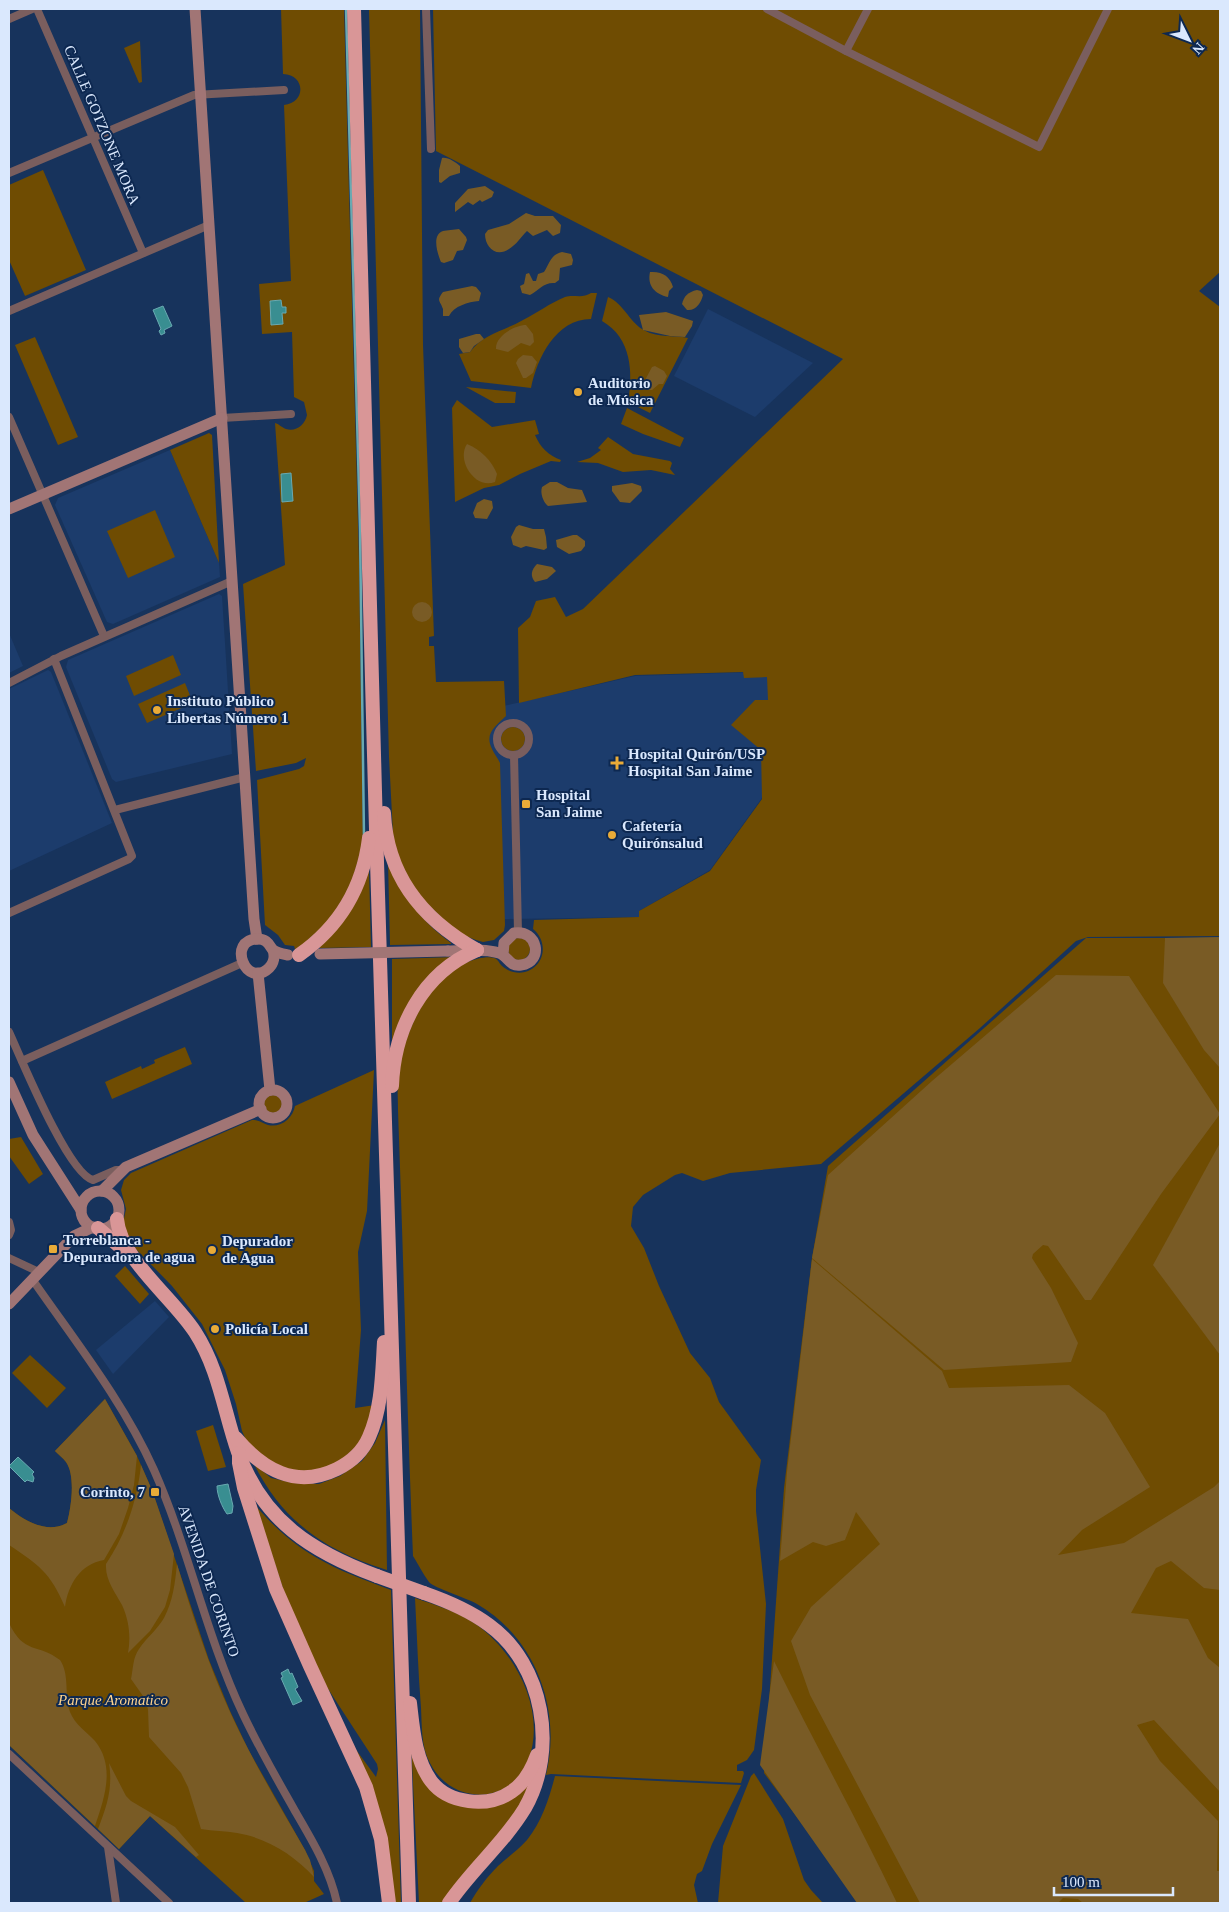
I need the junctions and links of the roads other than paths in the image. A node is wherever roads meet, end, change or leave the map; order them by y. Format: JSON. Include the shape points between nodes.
{"nodes":[{"id":1,"x":32,"y":9,"type":"edge"},
{"id":2,"x":37,"y":9,"type":"edge"},
{"id":3,"x":195,"y":9,"type":"edge"},
{"id":4,"x":354,"y":9,"type":"edge"},
{"id":5,"x":426,"y":9,"type":"edge"},
{"id":6,"x":767,"y":9,"type":"edge"},
{"id":7,"x":868,"y":9,"type":"edge"},
{"id":8,"x":1108,"y":9,"type":"edge"},
{"id":9,"x":9,"y":19,"type":"edge"},
{"id":10,"x":846,"y":51,"type":"junction"},
{"id":11,"x":284,"y":90,"type":"dead end"},
{"id":12,"x":200,"y":94,"type":"junction"},
{"id":13,"x":92,"y":137,"type":"junction"},
{"id":14,"x":431,"y":149,"type":"dead end"},
{"id":15,"x":9,"y":173,"type":"edge"},
{"id":16,"x":209,"y":225,"type":"junction"},
{"id":17,"x":143,"y":253,"type":"junction"},
{"id":18,"x":9,"y":311,"type":"edge"},
{"id":19,"x":291,"y":414,"type":"dead end"},
{"id":20,"x":9,"y":417,"type":"edge"},
{"id":21,"x":222,"y":418,"type":"junction"},
{"id":22,"x":42,"y":494,"type":"junction"},
{"id":23,"x":9,"y":509,"type":"edge"},
{"id":24,"x":232,"y":581,"type":"junction"},
{"id":25,"x":370,"y":592,"type":"junction"},
{"id":26,"x":104,"y":636,"type":"junction"},
{"id":27,"x":54,"y":659,"type":"junction"},
{"id":28,"x":9,"y":683,"type":"edge"},
{"id":29,"x":514,"y":755,"type":"junction"},
{"id":30,"x":245,"y":777,"type":"junction"},
{"id":31,"x":115,"y":810,"type":"junction"},
{"id":32,"x":9,"y":913,"type":"edge"},
{"id":33,"x":518,"y":932,"type":"junction"},
{"id":34,"x":257,"y":939,"type":"junction"},
{"id":35,"x":504,"y":949,"type":"junction"},
{"id":36,"x":477,"y":950,"type":"junction"},
{"id":37,"x":274,"y":955,"type":"junction"},
{"id":38,"x":293,"y":955,"type":"junction"},
{"id":39,"x":242,"y":963,"type":"junction"},
{"id":40,"x":258,"y":973,"type":"junction"},
{"id":41,"x":9,"y":1032,"type":"edge"},
{"id":42,"x":22,"y":1062,"type":"junction"},
{"id":43,"x":9,"y":1082,"type":"edge"},
{"id":44,"x":270,"y":1090,"type":"junction"},
{"id":45,"x":261,"y":1109,"type":"junction"},
{"id":46,"x":119,"y":1174,"type":"junction"},
{"id":47,"x":62,"y":1177,"type":"junction"},
{"id":48,"x":98,"y":1192,"type":"junction"},
{"id":49,"x":388,"y":1194,"type":"junction"},
{"id":50,"x":114,"y":1198,"type":"junction"},
{"id":51,"x":82,"y":1212,"type":"junction"},
{"id":52,"x":117,"y":1219,"type":"junction"},
{"id":53,"x":9,"y":1222,"type":"edge"},
{"id":54,"x":95,"y":1228,"type":"junction"},
{"id":55,"x":9,"y":1235,"type":"edge"},
{"id":56,"x":74,"y":1236,"type":"junction"},
{"id":57,"x":131,"y":1256,"type":"junction"},
{"id":58,"x":9,"y":1258,"type":"edge"},
{"id":59,"x":36,"y":1276,"type":"junction"},
{"id":60,"x":390,"y":1282,"type":"junction"},
{"id":61,"x":9,"y":1304,"type":"edge"},
{"id":62,"x":233,"y":1434,"type":"junction"},
{"id":63,"x":239,"y":1453,"type":"junction"},
{"id":64,"x":400,"y":1605,"type":"junction"},
{"id":65,"x":543,"y":1724,"type":"junction"},
{"id":66,"x":9,"y":1754,"type":"edge"},
{"id":67,"x":108,"y":1846,"type":"junction"},
{"id":68,"x":116,"y":1903,"type":"edge"},
{"id":69,"x":169,"y":1903,"type":"edge"},
{"id":70,"x":337,"y":1903,"type":"edge"},
{"id":71,"x":389,"y":1903,"type":"edge"},
{"id":72,"x":409,"y":1903,"type":"edge"},
{"id":73,"x":449,"y":1903,"type":"edge"}],
"edges":[{"from":1,"to":9,"type":"street"},
{"from":2,"to":13,"type":"street","name":"CALLE GOTZONE MORA"},
{"from":3,"to":12,"type":"street"},
{"from":4,"to":25,"type":"highway"},
{"from":5,"to":14,"type":"street"},
{"from":6,"to":10,"type":"street"},
{"from":7,"to":10,"type":"street"},
{"from":8,"to":10,"type":"street","via":[[1039,147]]},
{"from":11,"to":12,"type":"street"},
{"from":12,"to":13,"type":"street"},
{"from":12,"to":16,"type":"street"},
{"from":13,"to":15,"type":"street"},
{"from":13,"to":17,"type":"street","name":"CALLE GOTZONE MORA"},
{"from":16,"to":17,"type":"street"},
{"from":16,"to":21,"type":"street"},
{"from":17,"to":18,"type":"street"},
{"from":19,"to":21,"type":"street"},
{"from":20,"to":22,"type":"street"},
{"from":21,"to":22,"type":"street"},
{"from":21,"to":24,"type":"street"},
{"from":22,"to":23,"type":"street"},
{"from":22,"to":26,"type":"street"},
{"from":24,"to":26,"type":"street"},
{"from":24,"to":30,"type":"street"},
{"from":25,"to":36,"type":"highway","via":[[374,614],[384,827],[390,852],[398,874],[432,919],[452,936]]},
{"from":25,"to":38,"type":"highway","via":[[367,856],[347,906],[321,937]]},
{"from":25,"to":49,"type":"highway"},
{"from":26,"to":27,"type":"street"},
{"from":27,"to":28,"type":"street"},
{"from":27,"to":31,"type":"street"},
{"from":29,"to":29,"type":"street","via":[[523,752],[529,739],[524,727],[513,723],[501,728],[497,740],[502,751]]},
{"from":29,"to":33,"type":"street"},
{"from":30,"to":31,"type":"street"},
{"from":30,"to":34,"type":"street"},
{"from":31,"to":32,"type":"street","via":[[132,853],[131,858]]},
{"from":33,"to":35,"type":"street","via":[[510,936]]},
{"from":33,"to":35,"type":"street","via":[[532,938],[536,947],[534,956],[528,963],[518,966],[509,962]]},
{"from":34,"to":37,"type":"street","via":[[267,942]]},
{"from":34,"to":39,"type":"street","via":[[243,948]]},
{"from":35,"to":36,"type":"street"},
{"from":36,"to":38,"type":"street","bridge":true},
{"from":36,"to":49,"type":"highway","via":[[432,982],[414,1005],[400,1034],[392,1075],[392,1163]]},
{"from":37,"to":38,"type":"street"},
{"from":37,"to":40,"type":"street","via":[[268,969]]},
{"from":39,"to":40,"type":"street"},
{"from":39,"to":42,"type":"street"},
{"from":40,"to":44,"type":"street"},
{"from":41,"to":42,"type":"street"},
{"from":42,"to":46,"type":"street","via":[[56,1136],[83,1175],[92,1180],[116,1170]]},
{"from":43,"to":47,"type":"street","via":[[33,1135]]},
{"from":44,"to":45,"type":"street","via":[[261,1098]]},
{"from":44,"to":45,"type":"street","via":[[285,1096],[286,1109],[280,1116],[271,1117]]},
{"from":45,"to":46,"type":"street"},
{"from":46,"to":48,"type":"street"},
{"from":46,"to":50,"type":"street"},
{"from":47,"to":48,"type":"street","via":[[78,1188]]},
{"from":47,"to":51,"type":"street"},
{"from":48,"to":50,"type":"street"},
{"from":48,"to":51,"type":"street","via":[[84,1201]]},
{"from":49,"to":60,"type":"highway"},
{"from":50,"to":52,"type":"street","via":[[118,1205]]},
{"from":51,"to":54,"type":"street","via":[[86,1222]]},
{"from":51,"to":56,"type":"street"},
{"from":52,"to":54,"type":"street","via":[[111,1225]]},
{"from":52,"to":57,"type":"highway","via":[[120,1237]]},
{"from":53,"to":55,"type":"street"},
{"from":54,"to":56,"type":"street"},
{"from":54,"to":57,"type":"highway"},
{"from":56,"to":59,"type":"street"},
{"from":57,"to":62,"type":"highway","via":[[180,1311],[202,1344],[217,1375]]},
{"from":58,"to":59,"type":"street"},
{"from":59,"to":61,"type":"street"},
{"from":59,"to":70,"type":"street","name":"AVENIDA DE CORINTO","via":[[122,1407],[153,1469],[174,1517],[210,1629],[242,1712],[316,1848]]},
{"from":60,"to":62,"type":"highway","via":[[385,1306],[377,1415],[368,1439],[354,1458],[324,1474],[306,1478],[284,1475],[266,1466]]},
{"from":60,"to":64,"type":"highway"},
{"from":62,"to":63,"type":"highway"},
{"from":63,"to":65,"type":"highway","bridge":true,"via":[[249,1477],[268,1506],[287,1528],[324,1554],[345,1565],[424,1593],[472,1614],[490,1626],[527,1672]]},
{"from":63,"to":71,"type":"highway","via":[[244,1488],[276,1589],[366,1786],[381,1839]]},
{"from":64,"to":65,"type":"highway","via":[[416,1745],[432,1783],[453,1797],[475,1802],[503,1797],[518,1786],[532,1768]]},
{"from":64,"to":72,"type":"highway"},
{"from":65,"to":73,"type":"highway","via":[[540,1773],[526,1806]]},
{"from":66,"to":67,"type":"street"},
{"from":67,"to":68,"type":"street"},
{"from":67,"to":69,"type":"street"}]}
